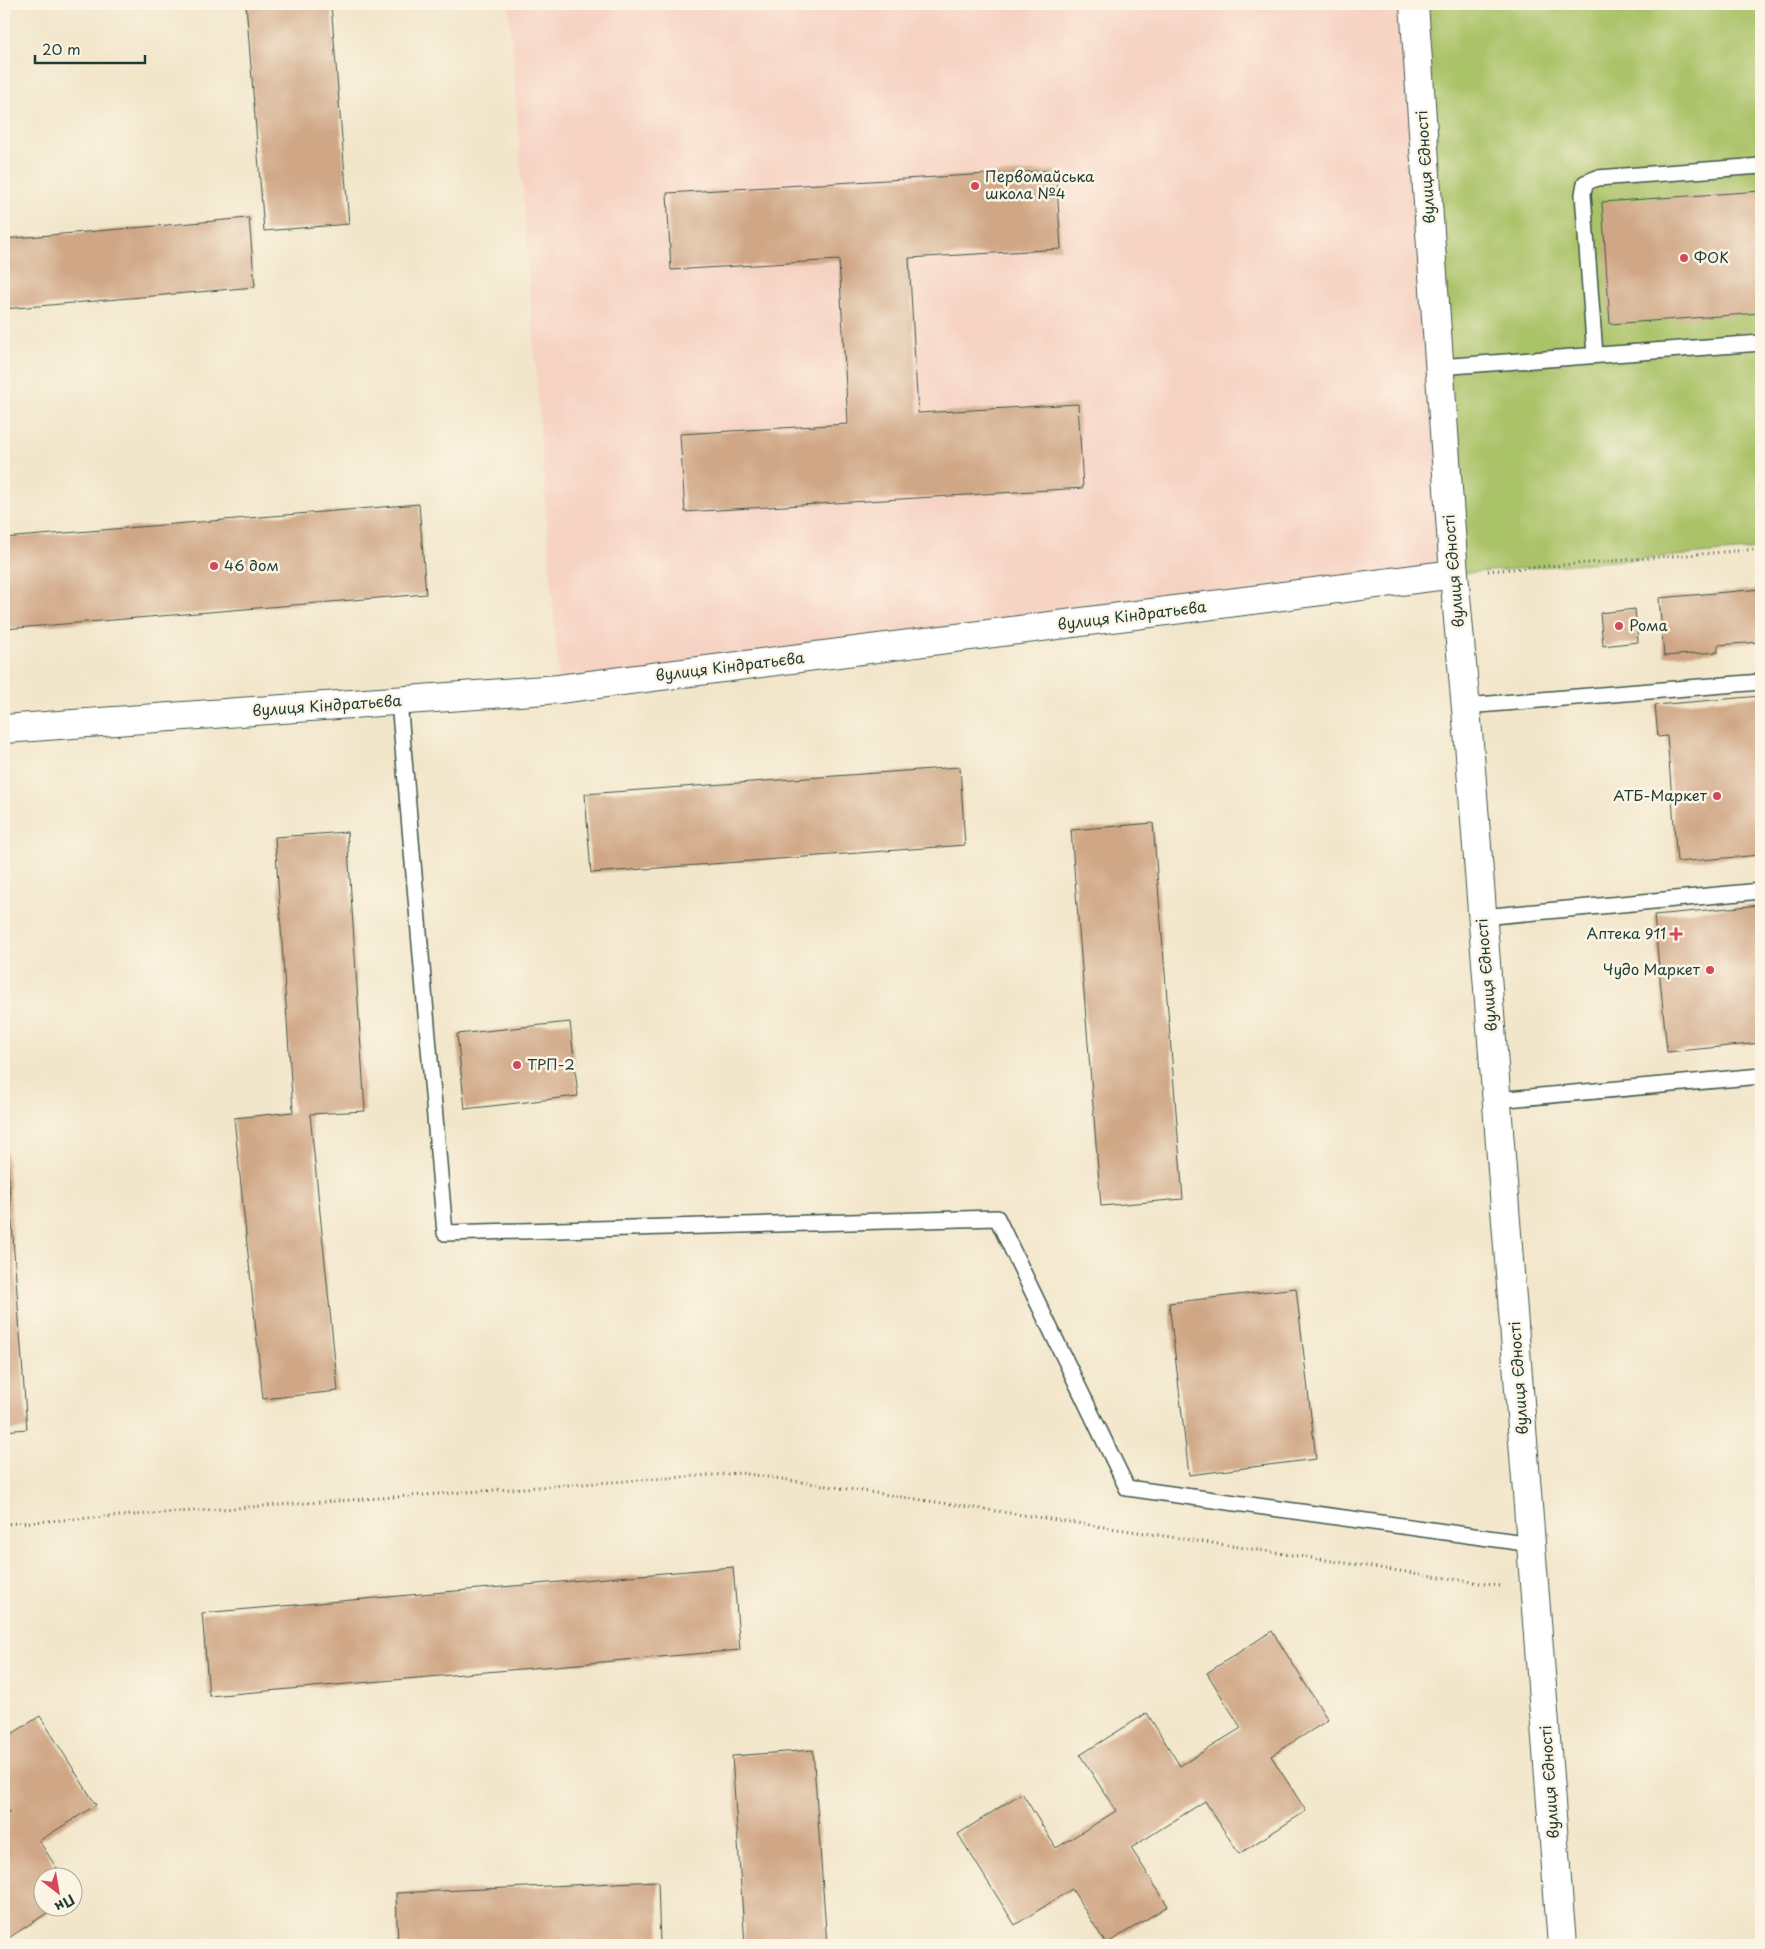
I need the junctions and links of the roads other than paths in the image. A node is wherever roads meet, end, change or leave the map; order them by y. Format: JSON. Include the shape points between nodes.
{"nodes":[{"id":1,"x":1414,"y":4,"type":"edge"},
{"id":2,"x":1761,"y":166,"type":"edge"},
{"id":3,"x":1761,"y":343,"type":"edge"},
{"id":4,"x":1594,"y":355,"type":"junction"},
{"id":5,"x":1439,"y":367,"type":"junction"},
{"id":6,"x":1454,"y":574,"type":"junction"},
{"id":7,"x":1761,"y":682,"type":"edge"},
{"id":8,"x":399,"y":701,"type":"junction"},
{"id":9,"x":1466,"y":706,"type":"junction"},
{"id":10,"x":4,"y":730,"type":"edge"},
{"id":11,"x":1761,"y":891,"type":"edge"},
{"id":12,"x":1482,"y":917,"type":"junction"},
{"id":13,"x":1761,"y":1076,"type":"edge"},
{"id":14,"x":1497,"y":1100,"type":"junction"},
{"id":15,"x":1532,"y":1544,"type":"junction"},
{"id":16,"x":1562,"y":1945,"type":"edge"}],
"edges":[{"from":1,"to":5,"type":"street","name":"вулиця Єдності"},
{"from":2,"to":4,"type":"lane","via":[[1597,178],[1585,183],[1583,194]]},
{"from":3,"to":4,"type":"lane"},
{"from":4,"to":5,"type":"lane"},
{"from":5,"to":6,"type":"street","name":"вулиця Єдності"},
{"from":6,"to":8,"type":"street","name":"вулиця Кіндратьєва","via":[[558,689]]},
{"from":6,"to":9,"type":"street","name":"вулиця Єдності"},
{"from":7,"to":9,"type":"lane"},
{"from":8,"to":10,"type":"street","name":"вулиця Кіндратьєва"},
{"from":8,"to":15,"type":"lane","via":[[445,1233],[997,1218],[1127,1488]]},
{"from":9,"to":12,"type":"street","name":"вулиця Єдності"},
{"from":11,"to":12,"type":"lane"},
{"from":12,"to":14,"type":"street","name":"вулиця Єдності"},
{"from":13,"to":14,"type":"lane"},
{"from":14,"to":15,"type":"street","name":"вулиця Єдності"},
{"from":15,"to":16,"type":"street","name":"вулиця Єдності"}]}
